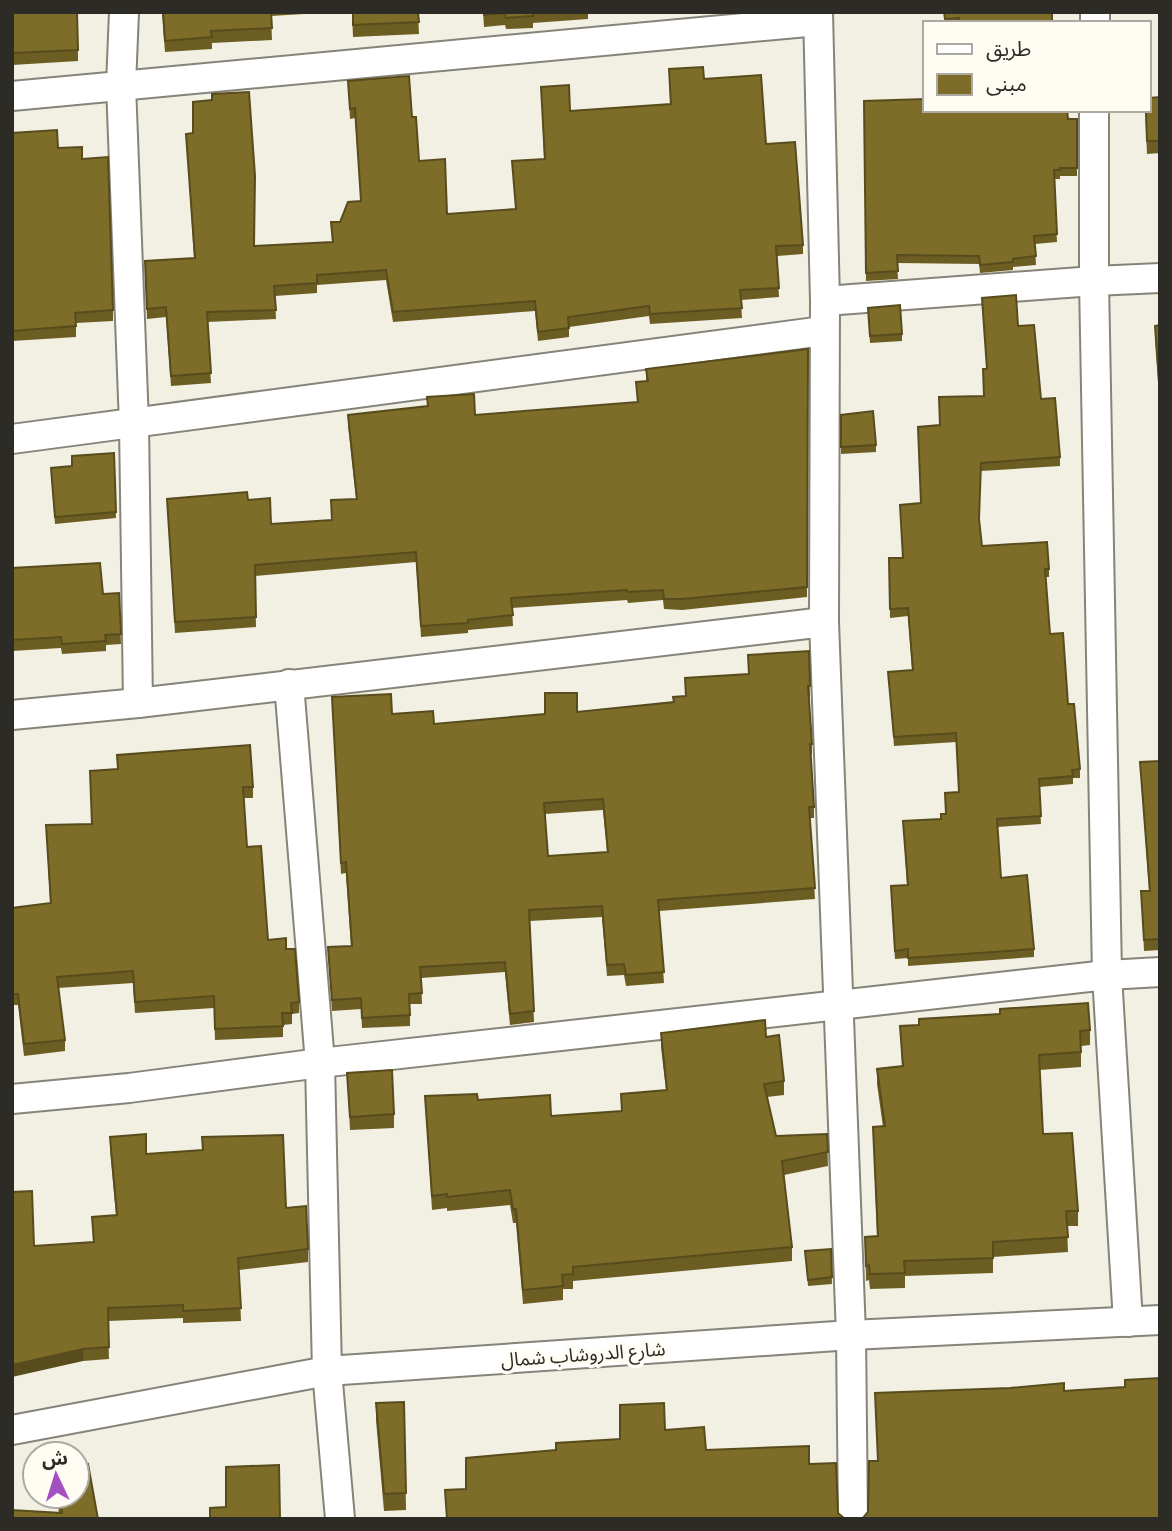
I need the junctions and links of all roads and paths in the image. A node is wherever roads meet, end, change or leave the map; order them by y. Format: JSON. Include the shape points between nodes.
{"nodes":[{"id":1,"x":124,"y":12,"type":"edge"},
{"id":2,"x":818,"y":17,"type":"edge"},
{"id":3,"x":121,"y":85,"type":"junction"},
{"id":4,"x":12,"y":96,"type":"edge"},
{"id":5,"x":1094,"y":112,"type":"edge"},
{"id":6,"x":1160,"y":278,"type":"edge"},
{"id":7,"x":1094,"y":281,"type":"junction"},
{"id":8,"x":825,"y":301,"type":"junction"},
{"id":9,"x":823,"y":331,"type":"junction"},
{"id":10,"x":134,"y":424,"type":"junction"},
{"id":11,"x":12,"y":439,"type":"edge"},
{"id":12,"x":824,"y":622,"type":"junction"},
{"id":13,"x":289,"y":684,"type":"junction"},
{"id":14,"x":138,"y":703,"type":"junction"},
{"id":15,"x":12,"y":715,"type":"edge"},
{"id":16,"x":1160,"y":972,"type":"edge"},
{"id":17,"x":1107,"y":975,"type":"junction"},
{"id":18,"x":837,"y":1006,"type":"junction"},
{"id":19,"x":320,"y":1063,"type":"junction"},
{"id":20,"x":12,"y":1099,"type":"edge"},
{"id":21,"x":1160,"y":1320,"type":"edge"},
{"id":22,"x":1128,"y":1322,"type":"junction"},
{"id":23,"x":851,"y":1335,"type":"junction"},
{"id":24,"x":327,"y":1371,"type":"junction"},
{"id":25,"x":12,"y":1430,"type":"edge"},
{"id":26,"x":340,"y":1519,"type":"edge"},
{"id":27,"x":853,"y":1519,"type":"edge"}],
"edges":[{"from":1,"to":3,"type":"street"},
{"from":2,"to":3,"type":"street"},
{"from":2,"to":8,"type":"street"},
{"from":3,"to":4,"type":"street"},
{"from":3,"to":10,"type":"street"},
{"from":5,"to":7,"type":"street"},
{"from":6,"to":7,"type":"street"},
{"from":7,"to":8,"type":"street"},
{"from":7,"to":17,"type":"street"},
{"from":8,"to":9,"type":"street"},
{"from":9,"to":10,"type":"street"},
{"from":9,"to":12,"type":"street"},
{"from":10,"to":11,"type":"street"},
{"from":10,"to":14,"type":"street"},
{"from":12,"to":13,"type":"street"},
{"from":12,"to":18,"type":"street"},
{"from":13,"to":14,"type":"street"},
{"from":13,"to":19,"type":"street"},
{"from":14,"to":15,"type":"street"},
{"from":16,"to":17,"type":"street"},
{"from":17,"to":18,"type":"street"},
{"from":17,"to":22,"type":"street"},
{"from":18,"to":19,"type":"street"},
{"from":18,"to":23,"type":"street"},
{"from":19,"to":20,"type":"street"},
{"from":19,"to":24,"type":"street"},
{"from":21,"to":22,"type":"street","name":"شارع الدروشاب شمال"},
{"from":22,"to":23,"type":"street","name":"شارع الدروشاب شمال"},
{"from":23,"to":24,"type":"street","name":"شارع الدروشاب شمال"},
{"from":23,"to":27,"type":"street"},
{"from":24,"to":25,"type":"street","name":"شارع الدروشاب شمال"},
{"from":24,"to":26,"type":"street"}]}
